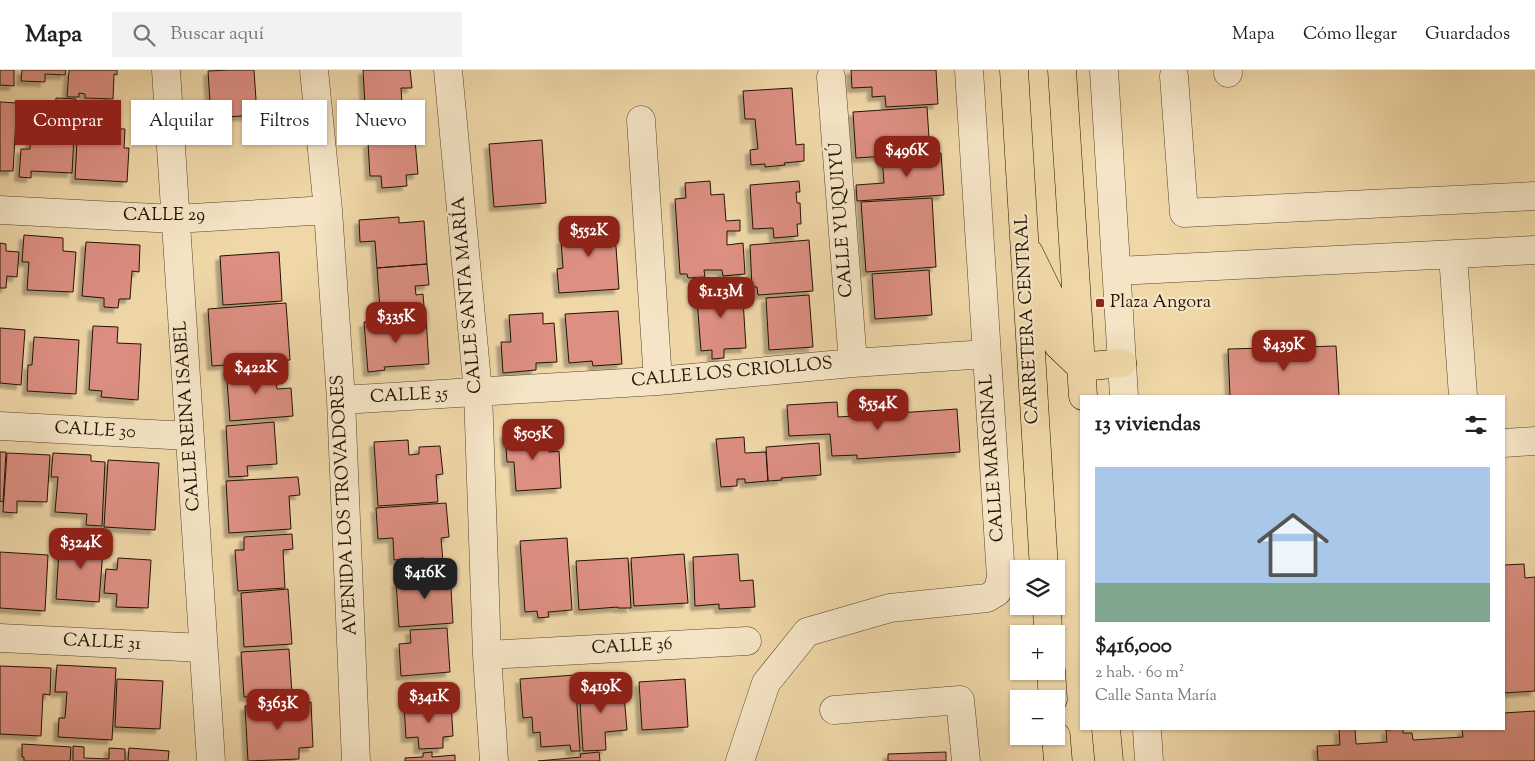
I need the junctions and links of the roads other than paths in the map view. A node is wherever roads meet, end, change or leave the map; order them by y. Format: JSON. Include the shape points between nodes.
{"nodes":[{"id":1,"x":166,"y":70,"type":"edge"},
{"id":2,"x":314,"y":70,"type":"edge"},
{"id":3,"x":448,"y":70,"type":"edge"},
{"id":4,"x":969,"y":70,"type":"edge"},
{"id":5,"x":1014,"y":70,"type":"edge"},
{"id":6,"x":1062,"y":70,"type":"edge"},
{"id":7,"x":1104,"y":70,"type":"edge"},
{"id":8,"x":1174,"y":76,"type":"dead end"},
{"id":9,"x":831,"y":77,"type":"dead end"},
{"id":10,"x":641,"y":120,"type":"dead end"},
{"id":11,"x":1535,"y":196,"type":"edge"},
{"id":12,"x":0,"y":210,"type":"edge"},
{"id":13,"x":328,"y":210,"type":"junction"},
{"id":14,"x":175,"y":219,"type":"junction"},
{"id":15,"x":1024,"y":243,"type":"junction"},
{"id":16,"x":1535,"y":250,"type":"edge"},
{"id":17,"x":1453,"y":255,"type":"junction"},
{"id":18,"x":1117,"y":271,"type":"junction"},
{"id":19,"x":986,"y":354,"type":"junction"},
{"id":20,"x":853,"y":362,"type":"junction"},
{"id":21,"x":1122,"y":363,"type":"junction"},
{"id":22,"x":1081,"y":367,"type":"junction"},
{"id":23,"x":658,"y":381,"type":"junction"},
{"id":24,"x":478,"y":392,"type":"junction"},
{"id":25,"x":1083,"y":395,"type":"edge"},
{"id":26,"x":1124,"y":395,"type":"edge"},
{"id":27,"x":1463,"y":395,"type":"edge"},
{"id":28,"x":341,"y":400,"type":"junction"},
{"id":29,"x":0,"y":426,"type":"edge"},
{"id":30,"x":190,"y":436,"type":"junction"},
{"id":31,"x":1535,"y":441,"type":"edge"},
{"id":32,"x":1505,"y":443,"type":"edge"},
{"id":33,"x":1043,"y":560,"type":"edge"},
{"id":34,"x":0,"y":638,"type":"edge"},
{"id":35,"x":747,"y":641,"type":"dead end"},
{"id":36,"x":203,"y":648,"type":"junction"},
{"id":37,"x":487,"y":655,"type":"junction"},
{"id":38,"x":834,"y":710,"type":"dead end"},
{"id":39,"x":1106,"y":730,"type":"edge"},
{"id":40,"x":1146,"y":730,"type":"edge"},
{"id":41,"x":1057,"y":745,"type":"edge"},
{"id":42,"x":212,"y":761,"type":"edge"},
{"id":43,"x":356,"y":761,"type":"edge"},
{"id":44,"x":494,"y":761,"type":"edge"},
{"id":45,"x":740,"y":761,"type":"edge"},
{"id":46,"x":966,"y":761,"type":"edge"},
{"id":47,"x":1058,"y":761,"type":"edge"},
{"id":48,"x":1109,"y":761,"type":"edge"},
{"id":49,"x":1148,"y":761,"type":"edge"}],
"edges":[{"from":1,"to":14,"type":"street","name":"CALLE REINA ISABEL"},
{"from":2,"to":13,"type":"street","name":"AVENIDA LOS TROVADORES"},
{"from":3,"to":24,"type":"street","name":"CALLE SANTA MARÍA"},
{"from":4,"to":19,"type":"street","name":"CALLE MARGINAL"},
{"from":5,"to":15,"type":"main road","name":"CARRETERA CENTRAL"},
{"from":6,"to":22,"type":"main road"},
{"from":7,"to":18,"type":"street"},
{"from":8,"to":11,"type":"street","via":[[1184,214]]},
{"from":9,"to":20,"type":"street","name":"CALLE YUQUIYÚ"},
{"from":10,"to":23,"type":"street"},
{"from":12,"to":14,"type":"street","name":"CALLE 29"},
{"from":13,"to":14,"type":"street","name":"CALLE 29"},
{"from":13,"to":28,"type":"street","name":"AVENIDA LOS TROVADORES"},
{"from":14,"to":30,"type":"street","name":"CALLE REINA ISABEL"},
{"from":15,"to":22,"type":"main road","via":[[1053,302],[1058,345]]},
{"from":15,"to":33,"type":"main road","name":"CARRETERA CENTRAL"},
{"from":16,"to":17,"type":"street"},
{"from":17,"to":18,"type":"street"},
{"from":17,"to":27,"type":"street"},
{"from":18,"to":21,"type":"street"},
{"from":19,"to":20,"type":"street","name":"CALLE LOS CRIOLLOS"},
{"from":19,"to":45,"type":"street","name":"CALLE MARGINAL","via":[[1000,578],[997,592],[987,598],[890,608],[807,632],[766,684]]},
{"from":20,"to":23,"type":"street","name":"CALLE LOS CRIOLLOS"},
{"from":21,"to":22,"type":"main road"},
{"from":21,"to":26,"type":"street"},
{"from":22,"to":25,"type":"main road"},
{"from":23,"to":24,"type":"street","name":"CALLE LOS CRIOLLOS"},
{"from":24,"to":28,"type":"street","name":"CALLE 35"},
{"from":24,"to":37,"type":"street","name":"CALLE SANTA MARÍA"},
{"from":28,"to":43,"type":"street","name":"AVENIDA LOS TROVADORES"},
{"from":29,"to":30,"type":"street","name":"CALLE 30"},
{"from":30,"to":36,"type":"street","name":"CALLE REINA ISABEL"},
{"from":31,"to":32,"type":"street"},
{"from":34,"to":36,"type":"street","name":"CALLE 31"},
{"from":35,"to":37,"type":"street","name":"CALLE 36"},
{"from":36,"to":42,"type":"street","name":"CALLE REINA ISABEL"},
{"from":37,"to":44,"type":"street","name":"CALLE SANTA MARÍA"},
{"from":38,"to":46,"type":"street","via":[[960,700]]},
{"from":39,"to":48,"type":"main road"},
{"from":40,"to":49,"type":"street"},
{"from":41,"to":47,"type":"main road"}]}
